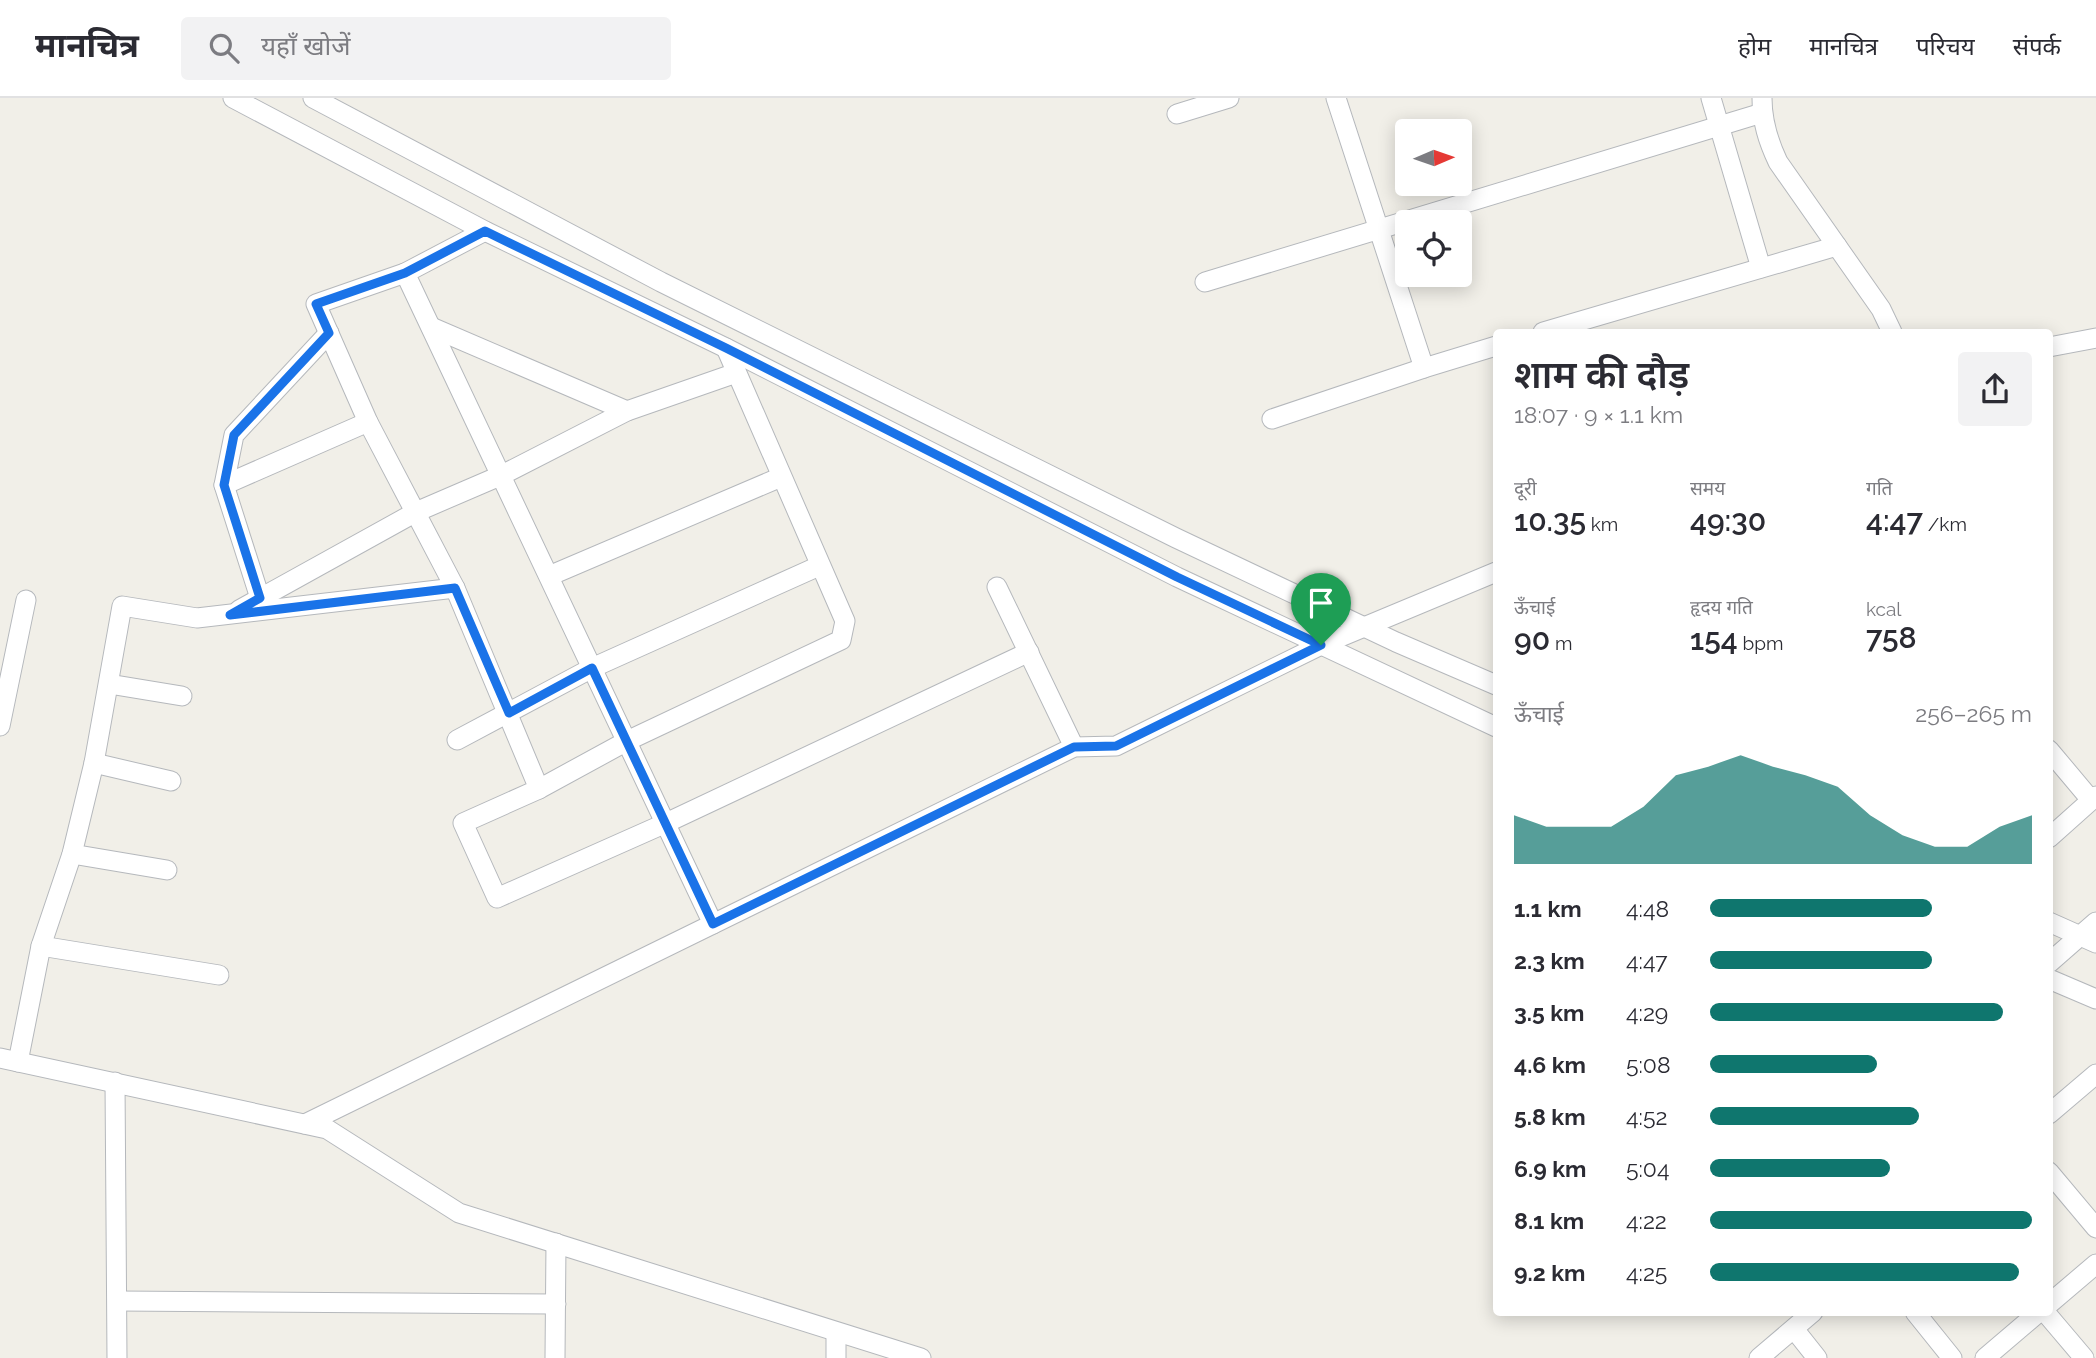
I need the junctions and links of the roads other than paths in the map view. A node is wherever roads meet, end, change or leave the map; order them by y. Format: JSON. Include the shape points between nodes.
{"nodes":[{"id":1,"x":233,"y":98,"type":"edge"},
{"id":2,"x":313,"y":98,"type":"edge"},
{"id":3,"x":1229,"y":98,"type":"edge"},
{"id":4,"x":1336,"y":98,"type":"edge"},
{"id":5,"x":1711,"y":98,"type":"edge"},
{"id":6,"x":1762,"y":106,"type":"edge"},
{"id":7,"x":1177,"y":114,"type":"dead end"},
{"id":8,"x":1719,"y":126,"type":"junction"},
{"id":9,"x":1379,"y":229,"type":"junction"},
{"id":10,"x":485,"y":231,"type":"junction"},
{"id":11,"x":1837,"y":246,"type":"junction"},
{"id":12,"x":1761,"y":268,"type":"junction"},
{"id":13,"x":405,"y":273,"type":"junction"},
{"id":14,"x":1205,"y":282,"type":"dead end"},
{"id":15,"x":431,"y":327,"type":"junction"},
{"id":16,"x":1554,"y":329,"type":"edge"},
{"id":17,"x":1891,"y":329,"type":"edge"},
{"id":18,"x":329,"y":333,"type":"junction"},
{"id":19,"x":2096,"y":338,"type":"edge"},
{"id":20,"x":2053,"y":345,"type":"edge"},
{"id":21,"x":1493,"y":347,"type":"edge"},
{"id":22,"x":726,"y":348,"type":"junction"},
{"id":23,"x":1424,"y":368,"type":"junction"},
{"id":24,"x":736,"y":373,"type":"junction"},
{"id":25,"x":627,"y":411,"type":"junction"},
{"id":26,"x":1272,"y":419,"type":"dead end"},
{"id":27,"x":368,"y":422,"type":"junction"},
{"id":28,"x":502,"y":475,"type":"junction"},
{"id":29,"x":781,"y":477,"type":"junction"},
{"id":30,"x":224,"y":485,"type":"junction"},
{"id":31,"x":416,"y":512,"type":"junction"},
{"id":32,"x":819,"y":566,"type":"junction"},
{"id":33,"x":1493,"y":573,"type":"edge"},
{"id":34,"x":549,"y":576,"type":"junction"},
{"id":35,"x":997,"y":587,"type":"dead end"},
{"id":36,"x":455,"y":588,"type":"junction"},
{"id":37,"x":260,"y":598,"type":"junction"},
{"id":38,"x":26,"y":600,"type":"dead end"},
{"id":39,"x":230,"y":615,"type":"junction"},
{"id":40,"x":1365,"y":626,"type":"junction"},
{"id":41,"x":1321,"y":645,"type":"junction"},
{"id":42,"x":1029,"y":652,"type":"junction"},
{"id":43,"x":592,"y":668,"type":"junction"},
{"id":44,"x":6,"y":674,"type":"edge"},
{"id":45,"x":108,"y":684,"type":"junction"},
{"id":46,"x":1493,"y":684,"type":"edge"},
{"id":47,"x":182,"y":696,"type":"dead end"},
{"id":48,"x":509,"y":713,"type":"junction"},
{"id":49,"x":0,"y":726,"type":"edge"},
{"id":50,"x":1493,"y":726,"type":"edge"},
{"id":51,"x":457,"y":740,"type":"dead end"},
{"id":52,"x":627,"y":741,"type":"junction"},
{"id":53,"x":1074,"y":747,"type":"junction"},
{"id":54,"x":2053,"y":754,"type":"edge"},
{"id":55,"x":94,"y":763,"type":"junction"},
{"id":56,"x":171,"y":781,"type":"dead end"},
{"id":57,"x":539,"y":789,"type":"junction"},
{"id":58,"x":2094,"y":798,"type":"edge"},
{"id":59,"x":666,"y":823,"type":"junction"},
{"id":60,"x":2053,"y":834,"type":"edge"},
{"id":61,"x":72,"y":854,"type":"junction"},
{"id":62,"x":167,"y":870,"type":"dead end"},
{"id":63,"x":2096,"y":922,"type":"edge"},
{"id":64,"x":713,"y":924,"type":"junction"},
{"id":65,"x":2053,"y":924,"type":"edge"},
{"id":66,"x":2088,"y":940,"type":"edge"},
{"id":67,"x":41,"y":946,"type":"junction"},
{"id":68,"x":2053,"y":961,"type":"edge"},
{"id":69,"x":219,"y":975,"type":"dead end"},
{"id":70,"x":2053,"y":981,"type":"edge"},
{"id":71,"x":2096,"y":999,"type":"edge"},
{"id":72,"x":9,"y":1060,"type":"edge"},
{"id":73,"x":2096,"y":1074,"type":"edge"},
{"id":74,"x":115,"y":1082,"type":"junction"},
{"id":75,"x":2053,"y":1111,"type":"edge"},
{"id":76,"x":304,"y":1124,"type":"junction"},
{"id":77,"x":2053,"y":1177,"type":"edge"},
{"id":78,"x":2096,"y":1228,"type":"edge"},
{"id":79,"x":556,"y":1244,"type":"junction"},
{"id":80,"x":2096,"y":1264,"type":"edge"},
{"id":81,"x":118,"y":1301,"type":"junction"},
{"id":82,"x":2053,"y":1301,"type":"edge"},
{"id":83,"x":555,"y":1304,"type":"junction"},
{"id":84,"x":1809,"y":1316,"type":"edge"},
{"id":85,"x":1918,"y":1316,"type":"edge"},
{"id":86,"x":2034,"y":1316,"type":"edge"},
{"id":87,"x":2048,"y":1316,"type":"edge"},
{"id":88,"x":1794,"y":1329,"type":"junction"},
{"id":89,"x":836,"y":1332,"type":"junction"},
{"id":90,"x":117,"y":1358,"type":"edge"},
{"id":91,"x":555,"y":1358,"type":"edge"},
{"id":92,"x":836,"y":1358,"type":"edge"},
{"id":93,"x":921,"y":1358,"type":"edge"},
{"id":94,"x":1759,"y":1358,"type":"edge"},
{"id":95,"x":1817,"y":1358,"type":"edge"},
{"id":96,"x":1952,"y":1358,"type":"edge"},
{"id":97,"x":1985,"y":1358,"type":"edge"},
{"id":98,"x":2084,"y":1358,"type":"edge"}],
"edges":[{"from":1,"to":10,"type":"street"},
{"from":2,"to":40,"type":"street","via":[[661,282],[1175,538]]},
{"from":3,"to":7,"type":"street"},
{"from":4,"to":9,"type":"street"},
{"from":5,"to":8,"type":"street"},
{"from":6,"to":8,"type":"street"},
{"from":6,"to":11,"type":"street","via":[[1767,139],[1778,162]]},
{"from":8,"to":9,"type":"street"},
{"from":8,"to":12,"type":"street"},
{"from":9,"to":14,"type":"street"},
{"from":9,"to":23,"type":"street"},
{"from":10,"to":13,"type":"street"},
{"from":10,"to":22,"type":"street"},
{"from":11,"to":12,"type":"street"},
{"from":11,"to":17,"type":"street"},
{"from":12,"to":16,"type":"street"},
{"from":13,"to":15,"type":"street"},
{"from":13,"to":18,"type":"street","via":[[316,304]]},
{"from":15,"to":25,"type":"street"},
{"from":15,"to":28,"type":"street"},
{"from":18,"to":27,"type":"street"},
{"from":18,"to":30,"type":"street","via":[[234,435]]},
{"from":19,"to":20,"type":"street"},
{"from":21,"to":23,"type":"street"},
{"from":22,"to":24,"type":"street"},
{"from":22,"to":41,"type":"street"},
{"from":23,"to":26,"type":"street"},
{"from":24,"to":25,"type":"street"},
{"from":24,"to":29,"type":"street"},
{"from":25,"to":28,"type":"street"},
{"from":27,"to":30,"type":"street"},
{"from":27,"to":31,"type":"street"},
{"from":28,"to":31,"type":"street"},
{"from":28,"to":34,"type":"street"},
{"from":29,"to":32,"type":"street"},
{"from":29,"to":34,"type":"street"},
{"from":30,"to":37,"type":"street"},
{"from":31,"to":36,"type":"street"},
{"from":31,"to":37,"type":"street"},
{"from":32,"to":43,"type":"street"},
{"from":32,"to":52,"type":"street","via":[[845,621],[841,640]]},
{"from":33,"to":40,"type":"street"},
{"from":34,"to":43,"type":"street"},
{"from":35,"to":42,"type":"street"},
{"from":36,"to":39,"type":"street"},
{"from":36,"to":48,"type":"street"},
{"from":37,"to":39,"type":"street"},
{"from":38,"to":44,"type":"street"},
{"from":39,"to":45,"type":"street","via":[[197,618],[122,606]]},
{"from":40,"to":41,"type":"street"},
{"from":40,"to":46,"type":"street"},
{"from":41,"to":50,"type":"street"},
{"from":41,"to":53,"type":"street","via":[[1116,746]]},
{"from":42,"to":53,"type":"street"},
{"from":42,"to":59,"type":"street"},
{"from":43,"to":48,"type":"street"},
{"from":43,"to":52,"type":"street"},
{"from":44,"to":49,"type":"street"},
{"from":45,"to":47,"type":"street"},
{"from":45,"to":55,"type":"street"},
{"from":48,"to":51,"type":"street"},
{"from":48,"to":57,"type":"street"},
{"from":52,"to":57,"type":"street"},
{"from":52,"to":59,"type":"street"},
{"from":53,"to":64,"type":"street"},
{"from":54,"to":58,"type":"street"},
{"from":55,"to":56,"type":"street"},
{"from":55,"to":61,"type":"street"},
{"from":57,"to":59,"type":"street","via":[[463,823],[497,898]]},
{"from":58,"to":60,"type":"street"},
{"from":59,"to":64,"type":"street"},
{"from":61,"to":62,"type":"street"},
{"from":61,"to":67,"type":"street"},
{"from":63,"to":66,"type":"street"},
{"from":64,"to":76,"type":"street"},
{"from":65,"to":66,"type":"street"},
{"from":66,"to":68,"type":"street"},
{"from":67,"to":69,"type":"street"},
{"from":67,"to":72,"type":"street"},
{"from":70,"to":71,"type":"street"},
{"from":72,"to":74,"type":"street"},
{"from":73,"to":75,"type":"street"},
{"from":74,"to":76,"type":"street"},
{"from":74,"to":81,"type":"street"},
{"from":76,"to":79,"type":"street","via":[[327,1129],[458,1213]]},
{"from":77,"to":78,"type":"street"},
{"from":79,"to":83,"type":"street"},
{"from":79,"to":89,"type":"street"},
{"from":80,"to":82,"type":"street"},
{"from":81,"to":83,"type":"street"},
{"from":81,"to":90,"type":"street"},
{"from":83,"to":91,"type":"street"},
{"from":84,"to":88,"type":"street"},
{"from":85,"to":96,"type":"street"},
{"from":86,"to":97,"type":"street"},
{"from":87,"to":98,"type":"street"},
{"from":88,"to":94,"type":"street"},
{"from":88,"to":95,"type":"street"},
{"from":89,"to":92,"type":"street"},
{"from":89,"to":93,"type":"street"}]}
